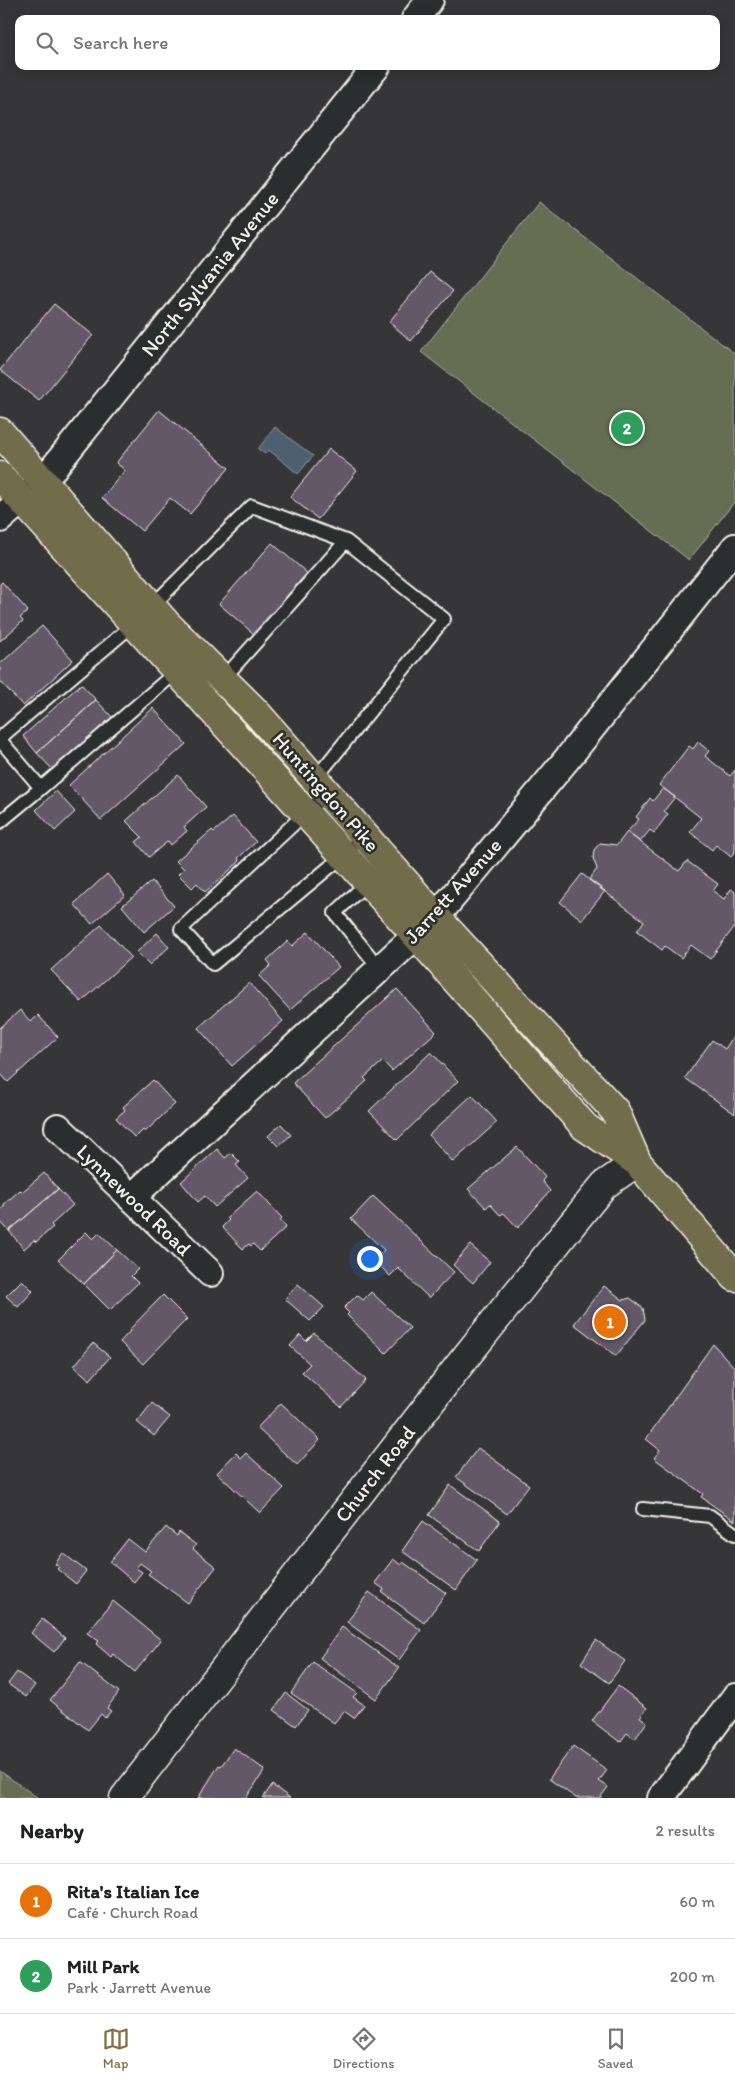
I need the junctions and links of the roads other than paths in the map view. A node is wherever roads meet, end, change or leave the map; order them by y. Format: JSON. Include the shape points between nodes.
{"nodes":[{"id":1,"x":430,"y":0,"type":"edge"},
{"id":2,"x":418,"y":15,"type":"edge"},
{"id":3,"x":374,"y":70,"type":"edge"},
{"id":4,"x":0,"y":432,"type":"edge"},
{"id":5,"x":0,"y":476,"type":"edge"},
{"id":6,"x":43,"y":481,"type":"junction"},
{"id":7,"x":21,"y":500,"type":"junction"},
{"id":8,"x":0,"y":519,"type":"edge"},
{"id":9,"x":346,"y":541,"type":"junction"},
{"id":10,"x":735,"y":547,"type":"edge"},
{"id":11,"x":142,"y":615,"type":"junction"},
{"id":12,"x":176,"y":672,"type":"junction"},
{"id":13,"x":223,"y":679,"type":"junction"},
{"id":14,"x":0,"y":739,"type":"edge"},
{"id":15,"x":321,"y":786,"type":"junction"},
{"id":16,"x":41,"y":788,"type":"junction"},
{"id":17,"x":305,"y":814,"type":"junction"},
{"id":18,"x":0,"y":822,"type":"edge"},
{"id":19,"x":364,"y":834,"type":"junction"},
{"id":20,"x":344,"y":856,"type":"junction"},
{"id":21,"x":389,"y":863,"type":"junction"},
{"id":22,"x":368,"y":882,"type":"junction"},
{"id":23,"x":436,"y":917,"type":"junction"},
{"id":24,"x":416,"y":935,"type":"junction"},
{"id":25,"x":380,"y":969,"type":"junction"},
{"id":26,"x":58,"y":1127,"type":"dead end"},
{"id":27,"x":637,"y":1162,"type":"junction"},
{"id":28,"x":131,"y":1198,"type":"junction"},
{"id":29,"x":210,"y":1273,"type":"dead end"},
{"id":30,"x":735,"y":1277,"type":"edge"},
{"id":31,"x":642,"y":1509,"type":"dead end"},
{"id":32,"x":735,"y":1534,"type":"edge"},
{"id":33,"x":735,"y":1697,"type":"edge"},
{"id":34,"x":124,"y":1798,"type":"edge"},
{"id":35,"x":661,"y":1798,"type":"edge"}],
"edges":[{"from":1,"to":2,"type":"street"},
{"from":3,"to":6,"type":"street","name":"North Sylvania Avenue"},
{"from":4,"to":6,"type":"main road","name":"Huntingdon Pike"},
{"from":5,"to":7,"type":"main road","name":"Huntingdon Pike"},
{"from":6,"to":7,"type":"street","name":"North Sylvania Avenue"},
{"from":6,"to":11,"type":"main road","name":"Huntingdon Pike"},
{"from":7,"to":8,"type":"street","name":"North Sylvania Avenue"},
{"from":7,"to":11,"type":"main road","name":"Huntingdon Pike"},
{"from":9,"to":11,"type":"lane","via":[[252,506]]},
{"from":9,"to":13,"type":"lane"},
{"from":9,"to":15,"type":"lane","via":[[444,618]]},
{"from":10,"to":23,"type":"street","name":"Jarrett Avenue","via":[[572,753]]},
{"from":11,"to":12,"type":"main road","name":"Huntingdon Pike"},
{"from":11,"to":13,"type":"main road","name":"Huntingdon Pike"},
{"from":11,"to":14,"type":"lane"},
{"from":12,"to":16,"type":"lane"},
{"from":12,"to":17,"type":"main road","name":"Huntingdon Pike"},
{"from":13,"to":15,"type":"main road","name":"Huntingdon Pike","via":[[256,711]]},
{"from":14,"to":16,"type":"lane"},
{"from":15,"to":17,"type":"lane"},
{"from":15,"to":19,"type":"main road","name":"Huntingdon Pike"},
{"from":16,"to":18,"type":"lane"},
{"from":17,"to":20,"type":"main road","name":"Huntingdon Pike"},
{"from":17,"to":20,"type":"lane","via":[[181,928],[213,964]]},
{"from":19,"to":20,"type":"lane"},
{"from":19,"to":21,"type":"main road","name":"Huntingdon Pike"},
{"from":20,"to":22,"type":"main road","name":"Huntingdon Pike"},
{"from":21,"to":22,"type":"lane"},
{"from":21,"to":23,"type":"main road","name":"Huntingdon Pike"},
{"from":22,"to":24,"type":"main road","name":"Huntingdon Pike"},
{"from":22,"to":25,"type":"lane","via":[[335,913]]},
{"from":23,"to":24,"type":"street","name":"Jarrett Avenue"},
{"from":23,"to":27,"type":"main road","name":"Huntingdon Pike","via":[[616,1111]]},
{"from":24,"to":25,"type":"street","name":"Jarrett Avenue"},
{"from":24,"to":27,"type":"main road","name":"Huntingdon Pike","via":[[585,1127]]},
{"from":25,"to":28,"type":"street","name":"Jarrett Avenue"},
{"from":26,"to":28,"type":"street","name":"Lynnewood Road"},
{"from":27,"to":30,"type":"main road","name":"Huntingdon Pike"},
{"from":27,"to":34,"type":"street","name":"Church Road","via":[[604,1185],[585,1208],[445,1383]]},
{"from":28,"to":29,"type":"street","name":"Lynnewood Road"},
{"from":31,"to":32,"type":"lane","via":[[710,1516]]},
{"from":33,"to":35,"type":"street"}]}
